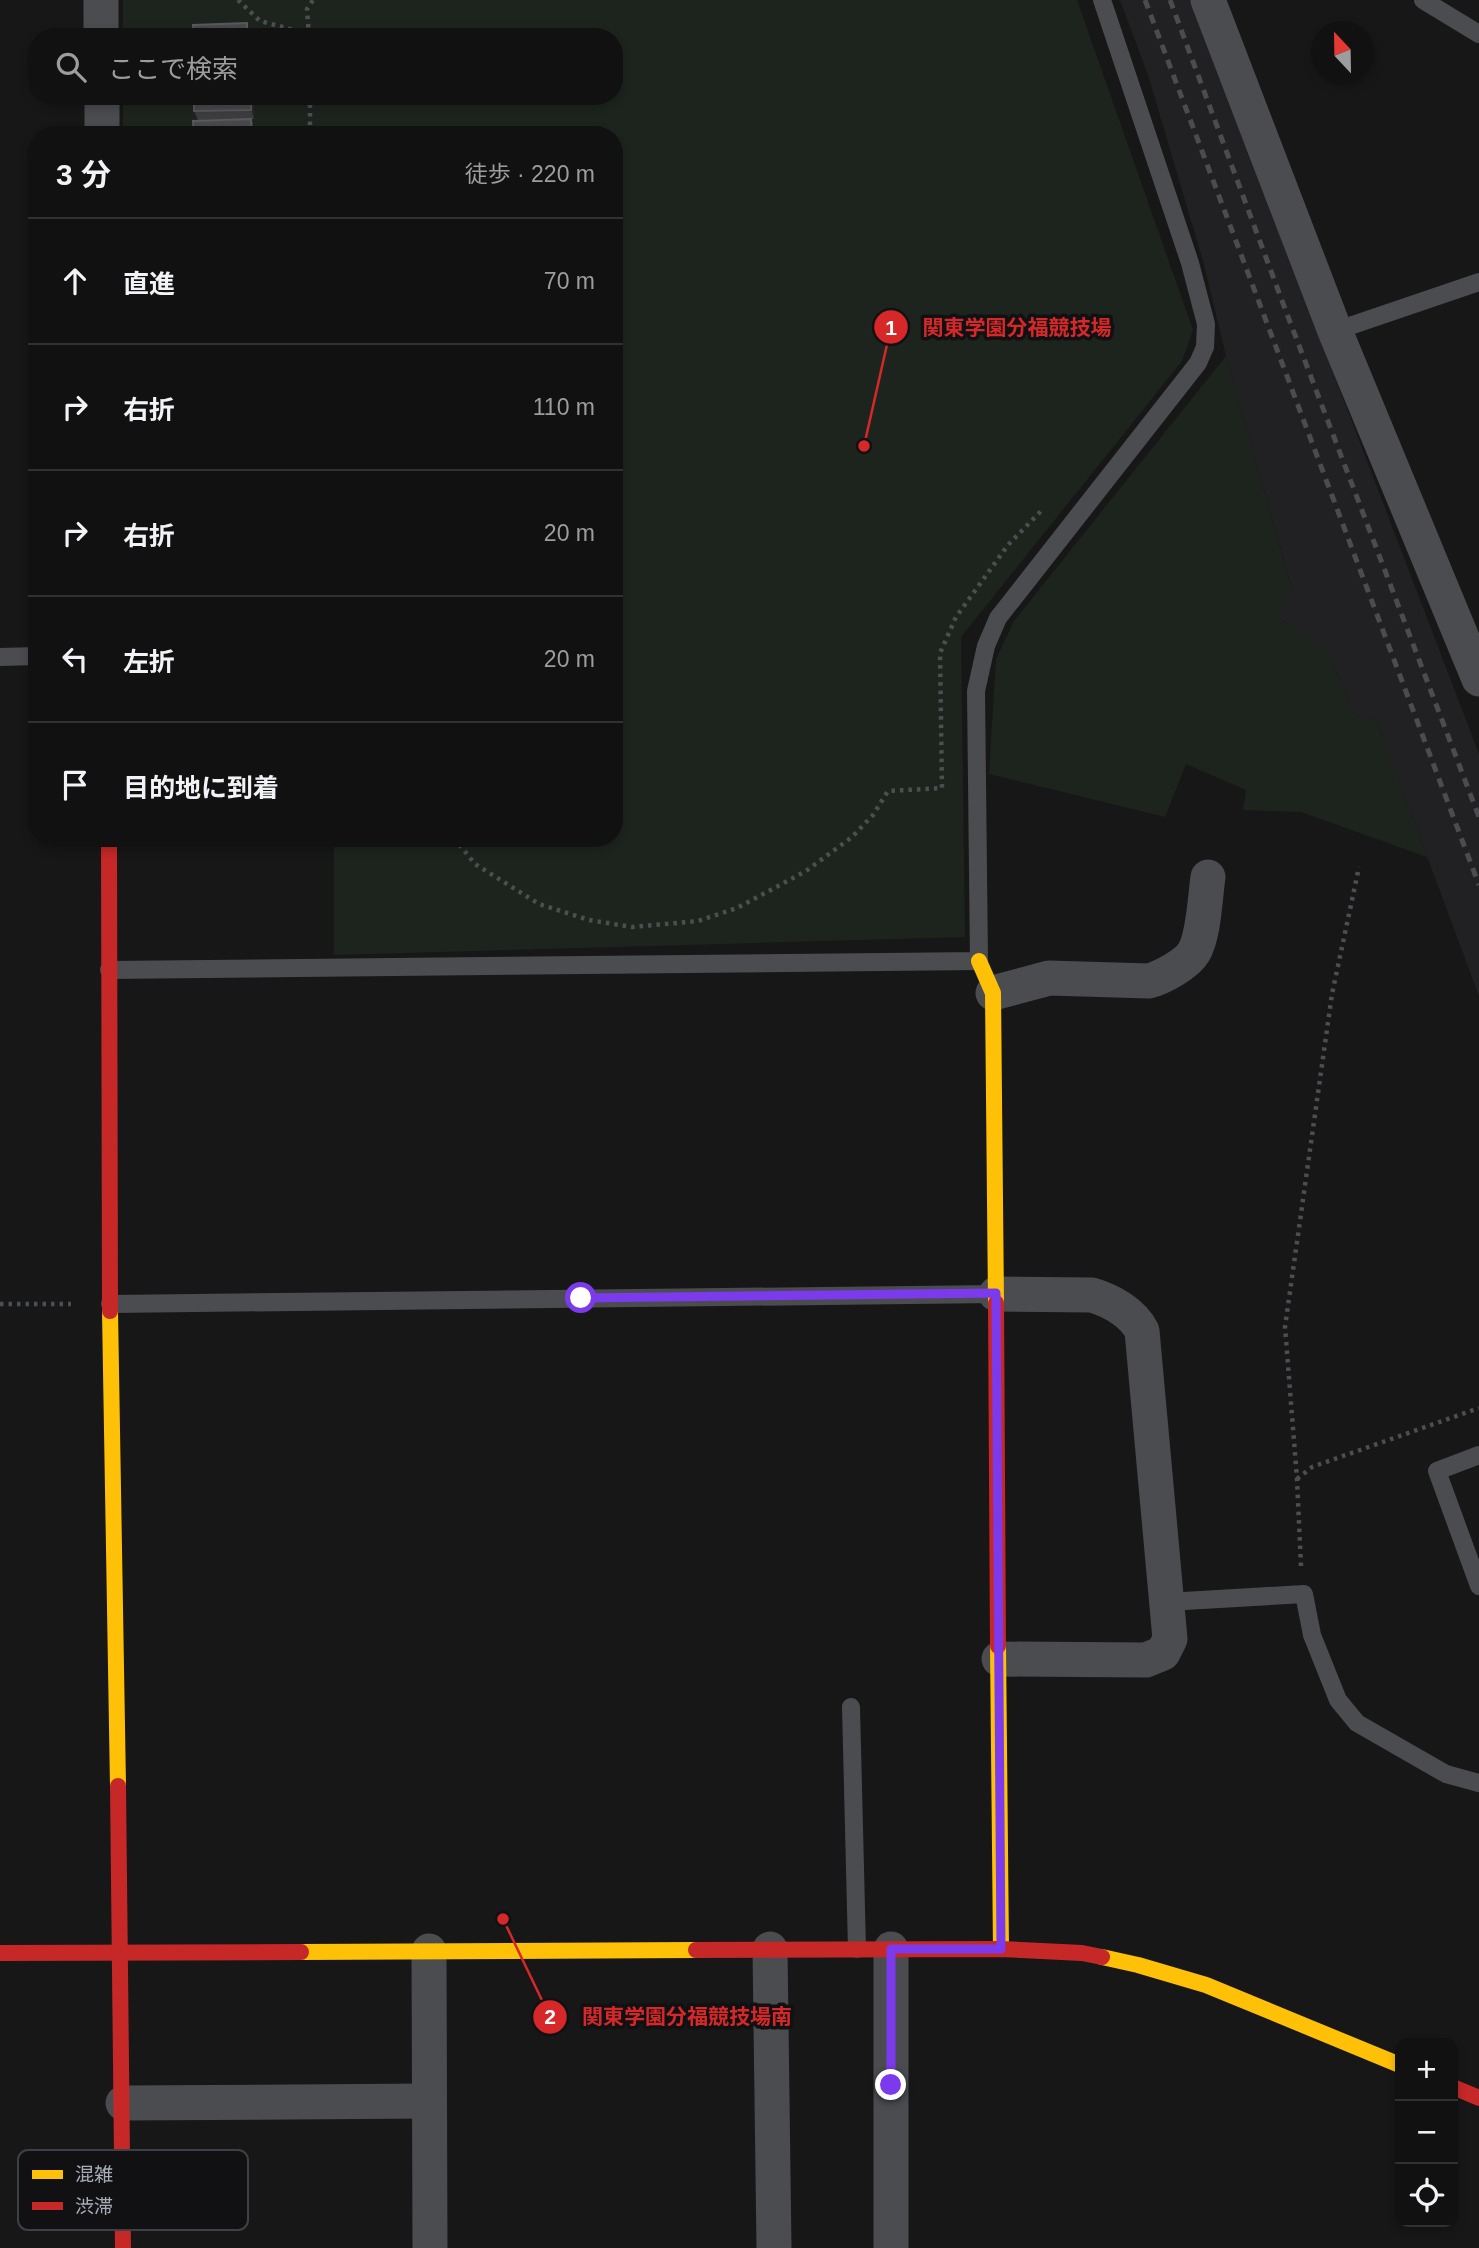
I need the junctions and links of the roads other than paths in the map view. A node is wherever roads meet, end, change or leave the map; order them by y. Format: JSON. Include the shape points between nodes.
{"nodes":[{"id":1,"x":101,"y":0,"type":"edge"},
{"id":2,"x":1102,"y":0,"type":"edge"},
{"id":3,"x":1208,"y":0,"type":"edge"},
{"id":4,"x":1423,"y":0,"type":"edge"},
{"id":5,"x":101,"y":28,"type":"edge"},
{"id":6,"x":1479,"y":34,"type":"edge"},
{"id":7,"x":102,"y":105,"type":"edge"},
{"id":8,"x":103,"y":126,"type":"edge"},
{"id":9,"x":1479,"y":282,"type":"edge"},
{"id":10,"x":1335,"y":331,"type":"junction"},
{"id":11,"x":28,"y":656,"type":"edge"},
{"id":12,"x":0,"y":657,"type":"edge"},
{"id":13,"x":1478,"y":673,"type":"edge"},
{"id":14,"x":109,"y":847,"type":"edge"},
{"id":15,"x":1208,"y":877,"type":"dead end"},
{"id":16,"x":979,"y":961,"type":"junction"},
{"id":17,"x":109,"y":970,"type":"junction"},
{"id":18,"x":993,"y":993,"type":"junction"},
{"id":19,"x":996,"y":1293,"type":"junction"},
{"id":20,"x":110,"y":1304,"type":"junction"},
{"id":21,"x":1479,"y":1455,"type":"edge"},
{"id":22,"x":1479,"y":1586,"type":"edge"},
{"id":23,"x":1167,"y":1602,"type":"junction"},
{"id":24,"x":999,"y":1659,"type":"junction"},
{"id":25,"x":851,"y":1707,"type":"dead end"},
{"id":26,"x":1479,"y":1783,"type":"edge"},
{"id":27,"x":770,"y":1949,"type":"junction"},
{"id":28,"x":874,"y":1949,"type":"junction"},
{"id":29,"x":1001,"y":1949,"type":"junction"},
{"id":30,"x":429,"y":1951,"type":"junction"},
{"id":31,"x":121,"y":1952,"type":"junction"},
{"id":32,"x":0,"y":1953,"type":"edge"},
{"id":33,"x":1395,"y":2063,"type":"edge"},
{"id":34,"x":1458,"y":2089,"type":"edge"},
{"id":35,"x":1479,"y":2098,"type":"edge"},
{"id":36,"x":429,"y":2101,"type":"junction"},
{"id":37,"x":123,"y":2103,"type":"junction"},
{"id":38,"x":123,"y":2150,"type":"edge"},
{"id":39,"x":123,"y":2230,"type":"edge"},
{"id":40,"x":123,"y":2248,"type":"edge"},
{"id":41,"x":430,"y":2248,"type":"edge"},
{"id":42,"x":774,"y":2248,"type":"edge"},
{"id":43,"x":891,"y":2248,"type":"edge"}],
"edges":[{"from":1,"to":5,"type":"street"},
{"from":2,"to":16,"type":"lane","via":[[1190,263],[1206,324],[1205,347],[1198,363],[999,618],[986,646],[976,691]]},
{"from":3,"to":10,"type":"street"},
{"from":4,"to":6,"type":"lane"},
{"from":7,"to":8,"type":"street"},
{"from":9,"to":10,"type":"lane"},
{"from":10,"to":13,"type":"street"},
{"from":11,"to":12,"type":"lane"},
{"from":14,"to":17,"type":"street"},
{"from":15,"to":18,"type":"street","via":[[1193,954],[1164,977],[1149,981],[1049,978]]},
{"from":16,"to":17,"type":"lane"},
{"from":16,"to":18,"type":"street"},
{"from":17,"to":20,"type":"street"},
{"from":18,"to":19,"type":"street"},
{"from":19,"to":20,"type":"lane"},
{"from":19,"to":23,"type":"street","via":[[1092,1295],[1108,1300],[1137,1321],[1143,1331]]},
{"from":19,"to":24,"type":"street"},
{"from":20,"to":31,"type":"street"},
{"from":21,"to":22,"type":"lane","via":[[1437,1471]]},
{"from":23,"to":24,"type":"street","via":[[1171,1639],[1163,1653],[1146,1660]]},
{"from":23,"to":26,"type":"lane","via":[[1304,1594],[1312,1634],[1338,1700],[1357,1723],[1446,1774]]},
{"from":24,"to":29,"type":"street"},
{"from":25,"to":28,"type":"lane"},
{"from":27,"to":28,"type":"street"},
{"from":27,"to":30,"type":"street"},
{"from":27,"to":42,"type":"street"},
{"from":28,"to":29,"type":"street"},
{"from":28,"to":43,"type":"street"},
{"from":29,"to":33,"type":"street","via":[[1082,1953],[1138,1965],[1206,1985]]},
{"from":30,"to":31,"type":"street"},
{"from":30,"to":36,"type":"street"},
{"from":31,"to":32,"type":"street"},
{"from":31,"to":37,"type":"street"},
{"from":34,"to":35,"type":"street"},
{"from":36,"to":37,"type":"street"},
{"from":36,"to":41,"type":"street"},
{"from":37,"to":38,"type":"street"},
{"from":39,"to":40,"type":"street"}]}
